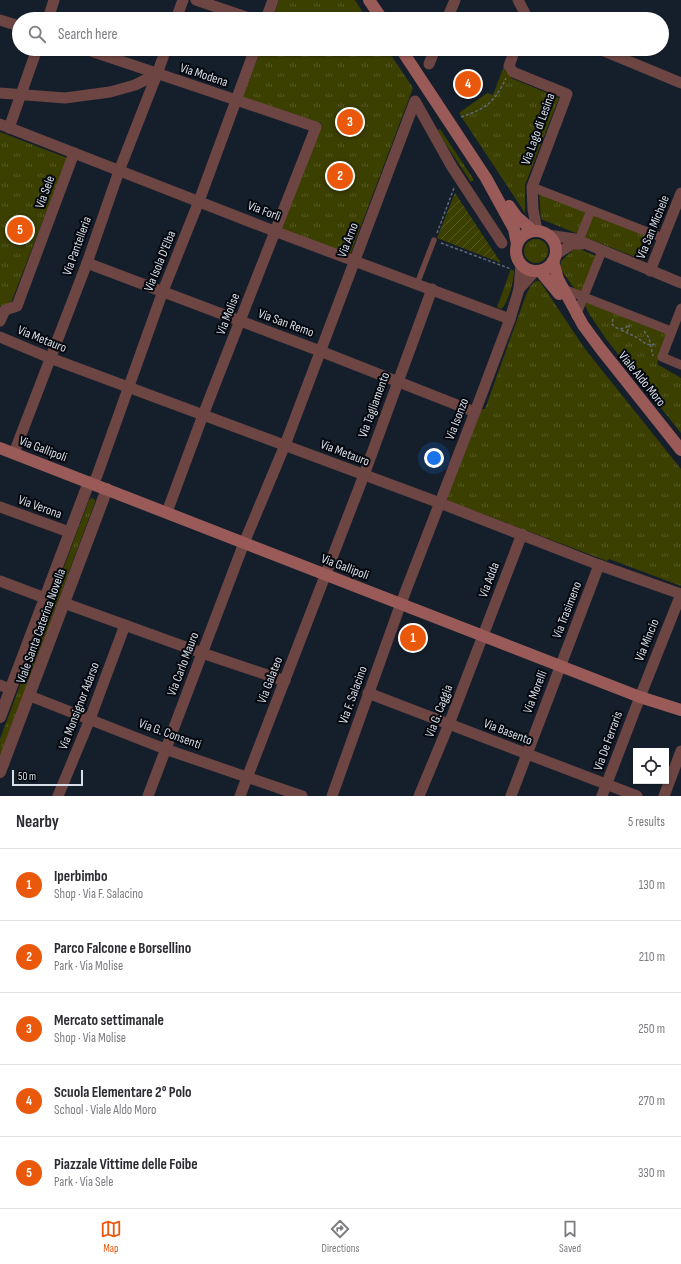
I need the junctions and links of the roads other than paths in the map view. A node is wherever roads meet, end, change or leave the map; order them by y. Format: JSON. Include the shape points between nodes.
{"nodes":[{"id":1,"x":54,"y":0,"type":"edge"},
{"id":2,"x":183,"y":0,"type":"edge"},
{"id":3,"x":196,"y":0,"type":"edge"},
{"id":4,"x":273,"y":0,"type":"edge"},
{"id":5,"x":369,"y":0,"type":"edge"},
{"id":6,"x":454,"y":0,"type":"edge"},
{"id":7,"x":518,"y":0,"type":"edge"},
{"id":8,"x":50,"y":12,"type":"edge"},
{"id":9,"x":179,"y":12,"type":"edge"},
{"id":10,"x":231,"y":12,"type":"edge"},
{"id":11,"x":269,"y":12,"type":"edge"},
{"id":12,"x":377,"y":12,"type":"edge"},
{"id":13,"x":450,"y":12,"type":"edge"},
{"id":14,"x":524,"y":12,"type":"edge"},
{"id":15,"x":0,"y":20,"type":"edge"},
{"id":16,"x":12,"y":24,"type":"edge"},
{"id":17,"x":35,"y":56,"type":"edge"},
{"id":18,"x":105,"y":56,"type":"edge"},
{"id":19,"x":164,"y":56,"type":"edge"},
{"id":20,"x":252,"y":56,"type":"edge"},
{"id":21,"x":406,"y":56,"type":"edge"},
{"id":22,"x":432,"y":56,"type":"edge"},
{"id":23,"x":512,"y":56,"type":"edge"},
{"id":24,"x":616,"y":56,"type":"edge"},
{"id":25,"x":429,"y":64,"type":"dead end"},
{"id":26,"x":158,"y":74,"type":"junction"},
{"id":27,"x":681,"y":83,"type":"edge"},
{"id":28,"x":0,"y":93,"type":"edge"},
{"id":29,"x":22,"y":95,"type":"junction"},
{"id":30,"x":236,"y":99,"type":"junction"},
{"id":31,"x":5,"y":126,"type":"edge"},
{"id":32,"x":316,"y":127,"type":"joint"},
{"id":33,"x":74,"y":153,"type":"junction"},
{"id":34,"x":120,"y":171,"type":"junction"},
{"id":35,"x":486,"y":178,"type":"junction"},
{"id":36,"x":532,"y":187,"type":"junction"},
{"id":37,"x":681,"y":193,"type":"edge"},
{"id":38,"x":199,"y":201,"type":"junction"},
{"id":39,"x":591,"y":210,"type":"junction"},
{"id":40,"x":274,"y":230,"type":"junction"},
{"id":41,"x":539,"y":233,"type":"junction"},
{"id":42,"x":663,"y":238,"type":"junction"},
{"id":43,"x":434,"y":240,"type":"road end"},
{"id":44,"x":502,"y":243,"type":"dead end"},
{"id":45,"x":580,"y":243,"type":"junction"},
{"id":46,"x":517,"y":244,"type":"junction"},
{"id":47,"x":602,"y":251,"type":"junction"},
{"id":48,"x":554,"y":258,"type":"junction"},
{"id":49,"x":355,"y":261,"type":"junction"},
{"id":50,"x":87,"y":263,"type":"junction"},
{"id":51,"x":517,"y":268,"type":"junction"},
{"id":52,"x":537,"y":271,"type":"junction"},
{"id":53,"x":650,"y":271,"type":"junction"},
{"id":54,"x":681,"y":283,"type":"edge"},
{"id":55,"x":417,"y":284,"type":"junction"},
{"id":56,"x":432,"y":289,"type":"junction"},
{"id":57,"x":520,"y":289,"type":"junction"},
{"id":58,"x":560,"y":290,"type":"junction"},
{"id":59,"x":162,"y":291,"type":"junction"},
{"id":60,"x":584,"y":296,"type":"junction"},
{"id":61,"x":681,"y":308,"type":"edge"},
{"id":62,"x":510,"y":319,"type":"junction"},
{"id":63,"x":579,"y":319,"type":"junction"},
{"id":64,"x":0,"y":321,"type":"edge"},
{"id":65,"x":240,"y":321,"type":"junction"},
{"id":66,"x":668,"y":330,"type":"junction"},
{"id":67,"x":0,"y":337,"type":"edge"},
{"id":68,"x":320,"y":351,"type":"junction"},
{"id":69,"x":50,"y":358,"type":"junction"},
{"id":70,"x":681,"y":365,"type":"edge"},
{"id":71,"x":398,"y":381,"type":"junction"},
{"id":72,"x":128,"y":387,"type":"junction"},
{"id":73,"x":475,"y":412,"type":"junction"},
{"id":74,"x":203,"y":415,"type":"junction"},
{"id":75,"x":285,"y":445,"type":"junction"},
{"id":76,"x":0,"y":448,"type":"edge"},
{"id":77,"x":681,"y":450,"type":"edge"},
{"id":78,"x":14,"y":453,"type":"junction"},
{"id":79,"x":364,"y":475,"type":"junction"},
{"id":80,"x":91,"y":483,"type":"junction"},
{"id":81,"x":107,"y":489,"type":"junction"},
{"id":82,"x":440,"y":503,"type":"junction"},
{"id":83,"x":0,"y":507,"type":"edge"},
{"id":84,"x":167,"y":512,"type":"junction"},
{"id":85,"x":69,"y":532,"type":"junction"},
{"id":86,"x":522,"y":534,"type":"junction"},
{"id":87,"x":244,"y":543,"type":"junction"},
{"id":88,"x":599,"y":565,"type":"junction"},
{"id":89,"x":325,"y":574,"type":"junction"},
{"id":90,"x":0,"y":580,"type":"edge"},
{"id":91,"x":681,"y":594,"type":"edge"},
{"id":92,"x":45,"y":598,"type":"junction"},
{"id":93,"x":64,"y":603,"type":"junction"},
{"id":94,"x":401,"y":603,"type":"junction"},
{"id":95,"x":125,"y":625,"type":"junction"},
{"id":96,"x":483,"y":635,"type":"junction"},
{"id":97,"x":202,"y":653,"type":"junction"},
{"id":98,"x":561,"y":665,"type":"junction"},
{"id":99,"x":285,"y":681,"type":"junction"},
{"id":100,"x":5,"y":687,"type":"edge"},
{"id":101,"x":368,"y":693,"type":"junction"},
{"id":102,"x":30,"y":696,"type":"junction"},
{"id":103,"x":640,"y":697,"type":"junction"},
{"id":104,"x":681,"y":710,"type":"edge"},
{"id":105,"x":0,"y":717,"type":"edge"},
{"id":106,"x":90,"y":719,"type":"junction"},
{"id":107,"x":449,"y":724,"type":"junction"},
{"id":108,"x":166,"y":748,"type":"junction"},
{"id":109,"x":681,"y":751,"type":"edge"},
{"id":110,"x":526,"y":754,"type":"junction"},
{"id":111,"x":0,"y":772,"type":"edge"},
{"id":112,"x":248,"y":776,"type":"junction"},
{"id":113,"x":607,"y":784,"type":"junction"},
{"id":114,"x":58,"y":796,"type":"edge"},
{"id":115,"x":148,"y":796,"type":"edge"},
{"id":116,"x":240,"y":796,"type":"edge"},
{"id":117,"x":302,"y":796,"type":"edge"},
{"id":118,"x":332,"y":796,"type":"edge"},
{"id":119,"x":420,"y":796,"type":"edge"},
{"id":120,"x":511,"y":796,"type":"edge"},
{"id":121,"x":602,"y":796,"type":"edge"},
{"id":122,"x":637,"y":796,"type":"edge"},
{"id":123,"x":664,"y":796,"type":"edge"}],
"edges":[{"from":1,"to":8,"type":"street"},
{"from":2,"to":9,"type":"street"},
{"from":3,"to":10,"type":"street"},
{"from":4,"to":11,"type":"street"},
{"from":5,"to":12,"type":"main road"},
{"from":6,"to":13,"type":"street"},
{"from":7,"to":14,"type":"street"},
{"from":15,"to":16,"type":"street"},
{"from":17,"to":29,"type":"street"},
{"from":18,"to":26,"type":"street","name":"Via Modena"},
{"from":19,"to":26,"type":"street","name":"Via Pantelleria"},
{"from":20,"to":30,"type":"street","name":"Via Isola D'Elba"},
{"from":21,"to":35,"type":"main road","name":"Viale Aldo Moro"},
{"from":22,"to":25,"type":"street"},
{"from":23,"to":36,"type":"street","name":"Via Lago di Lesina","via":[[509,63],[513,72],[568,94]]},
{"from":24,"to":27,"type":"street"},
{"from":26,"to":29,"type":"street","via":[[135,85],[110,92],[65,98]]},
{"from":26,"to":30,"type":"street","name":"Via Modena"},
{"from":26,"to":34,"type":"street","name":"Via Pantelleria"},
{"from":28,"to":29,"type":"street"},
{"from":29,"to":31,"type":"street"},
{"from":30,"to":32,"type":"street","name":"Via Modena"},
{"from":30,"to":38,"type":"street","name":"Via Isola D'Elba"},
{"from":31,"to":33,"type":"street","name":"Via Forlì"},
{"from":32,"to":40,"type":"street","name":"Via Molise"},
{"from":33,"to":34,"type":"street","name":"Via Forlì"},
{"from":33,"to":64,"type":"street","name":"Via Sele","via":[[17,306],[5,310]]},
{"from":34,"to":38,"type":"street","name":"Via Forlì"},
{"from":34,"to":50,"type":"street","name":"Via Pantelleria"},
{"from":35,"to":41,"type":"main road","name":"Viale Aldo Moro","via":[[517,217]]},
{"from":35,"to":46,"type":"main road","name":"Viale Aldo Moro","via":[[514,229]]},
{"from":36,"to":39,"type":"street"},
{"from":36,"to":41,"type":"street","name":"Via Lago di Lesina","via":[[533,209]]},
{"from":37,"to":42,"type":"street","name":"Via San Michele"},
{"from":38,"to":40,"type":"street","name":"Via Forlì"},
{"from":38,"to":59,"type":"street","name":"Via Isola D'Elba"},
{"from":39,"to":42,"type":"street"},
{"from":39,"to":45,"type":"street"},
{"from":40,"to":49,"type":"street","name":"Via Forlì"},
{"from":40,"to":65,"type":"street","name":"Via Molise"},
{"from":41,"to":45,"type":"street","via":[[572,238]]},
{"from":41,"to":46,"type":"main road","via":[[522,237]]},
{"from":41,"to":48,"type":"main road","name":"Viale Aldo Moro","via":[[554,244]]},
{"from":42,"to":53,"type":"street","name":"Via San Michele"},
{"from":43,"to":55,"type":"lane"},
{"from":44,"to":49,"type":"street","name":"Via Arno","via":[[458,176],[415,101]]},
{"from":45,"to":47,"type":"street"},
{"from":45,"to":48,"type":"street","via":[[572,244]]},
{"from":46,"to":51,"type":"main road","name":"Viale Aldo Moro"},
{"from":47,"to":53,"type":"street"},
{"from":47,"to":60,"type":"street"},
{"from":48,"to":52,"type":"main road","via":[[550,265]]},
{"from":48,"to":58,"type":"main road","name":"Viale Aldo Moro"},
{"from":49,"to":55,"type":"street","name":"Via Forlì"},
{"from":49,"to":68,"type":"street","name":"Via Arno"},
{"from":50,"to":59,"type":"street","name":"Via San Remo"},
{"from":50,"to":69,"type":"street","name":"Via Pantelleria"},
{"from":51,"to":52,"type":"main road","name":"Viale Aldo Moro"},
{"from":51,"to":57,"type":"street"},
{"from":52,"to":57,"type":"street"},
{"from":52,"to":58,"type":"main road","name":"Viale Aldo Moro"},
{"from":53,"to":54,"type":"street"},
{"from":55,"to":56,"type":"street","name":"Via Forlì"},
{"from":56,"to":62,"type":"street","name":"Via Forlì"},
{"from":56,"to":71,"type":"street","name":"Via Tagliamento"},
{"from":57,"to":62,"type":"street","name":"Via Isonzo"},
{"from":58,"to":60,"type":"street"},
{"from":58,"to":63,"type":"main road","name":"Viale Aldo Moro"},
{"from":59,"to":65,"type":"street","name":"Via San Remo"},
{"from":59,"to":72,"type":"street","name":"Via Isola D'Elba"},
{"from":60,"to":63,"type":"street"},
{"from":60,"to":66,"type":"street"},
{"from":61,"to":66,"type":"street"},
{"from":62,"to":73,"type":"street","name":"Via Isonzo"},
{"from":63,"to":77,"type":"main road","name":"Viale Aldo Moro"},
{"from":65,"to":68,"type":"street","name":"Via San Remo"},
{"from":65,"to":74,"type":"street","name":"Via Molise"},
{"from":66,"to":70,"type":"street","via":[[662,357]]},
{"from":67,"to":69,"type":"street","name":"Via Metauro"},
{"from":68,"to":71,"type":"street","name":"Via San Remo"},
{"from":68,"to":75,"type":"street","name":"Via Arno"},
{"from":69,"to":72,"type":"street","name":"Via Metauro"},
{"from":69,"to":78,"type":"street","name":"Via Pantelleria"},
{"from":71,"to":73,"type":"street","name":"Via San Remo"},
{"from":71,"to":79,"type":"street","name":"Via Tagliamento"},
{"from":72,"to":74,"type":"street","name":"Via Metauro"},
{"from":72,"to":80,"type":"street","name":"Via Isola D'Elba"},
{"from":73,"to":82,"type":"street","name":"Via Isonzo"},
{"from":74,"to":75,"type":"street","name":"Via Metauro"},
{"from":74,"to":84,"type":"street","name":"Via Molise"},
{"from":75,"to":79,"type":"street","name":"Via Metauro"},
{"from":75,"to":87,"type":"street","name":"Via Arno"},
{"from":76,"to":78,"type":"main road","name":"Via Gallipoli"},
{"from":78,"to":80,"type":"main road","name":"Via Gallipoli"},
{"from":79,"to":82,"type":"street","name":"Via Metauro"},
{"from":79,"to":89,"type":"street","name":"Via Tagliamento"},
{"from":80,"to":81,"type":"main road","name":"Via Gallipoli"},
{"from":80,"to":85,"type":"street","name":"Viale Santa Caterina Novella"},
{"from":81,"to":84,"type":"main road","name":"Via Gallipoli"},
{"from":81,"to":93,"type":"street","name":"Viale Santa Caterina Novella"},
{"from":82,"to":86,"type":"street","name":"Via Metauro"},
{"from":82,"to":94,"type":"street","name":"Via Isonzo"},
{"from":83,"to":85,"type":"street","name":"Via Verona"},
{"from":84,"to":87,"type":"main road","name":"Via Gallipoli"},
{"from":85,"to":92,"type":"street","name":"Viale Santa Caterina Novella"},
{"from":86,"to":88,"type":"street","name":"Via Metauro"},
{"from":86,"to":96,"type":"street","name":"Via Adda"},
{"from":87,"to":89,"type":"main road","name":"Via Gallipoli"},
{"from":87,"to":97,"type":"street","name":"Via Carlo Mauro"},
{"from":88,"to":91,"type":"street","name":"Via Metauro"},
{"from":88,"to":98,"type":"street","name":"Via Trasimeno"},
{"from":89,"to":94,"type":"main road","name":"Via Gallipoli"},
{"from":89,"to":99,"type":"street","name":"Via Galateo"},
{"from":90,"to":92,"type":"street"},
{"from":91,"to":103,"type":"street","name":"Via Mincio"},
{"from":92,"to":100,"type":"street","name":"Viale Santa Caterina Novella"},
{"from":93,"to":95,"type":"street"},
{"from":93,"to":102,"type":"street","name":"Viale Santa Caterina Novella"},
{"from":94,"to":96,"type":"main road","name":"Via Gallipoli"},
{"from":94,"to":101,"type":"street","name":"Via F. Salacino"},
{"from":95,"to":97,"type":"street"},
{"from":95,"to":106,"type":"street","name":"Via Monsignor Adarso"},
{"from":96,"to":98,"type":"main road","name":"Via Gallipoli"},
{"from":96,"to":107,"type":"street","name":"Via G. Caggia"},
{"from":97,"to":99,"type":"street"},
{"from":97,"to":108,"type":"street","name":"Via Carlo Mauro"},
{"from":98,"to":103,"type":"main road","name":"Via Gallipoli"},
{"from":98,"to":110,"type":"street","name":"Via Morelli"},
{"from":99,"to":112,"type":"street","name":"Via Galateo"},
{"from":100,"to":105,"type":"street","name":"Viale Santa Caterina Novella"},
{"from":101,"to":107,"type":"street","name":"Via Basento"},
{"from":101,"to":118,"type":"street","name":"Via F. Salacino"},
{"from":102,"to":106,"type":"street","name":"Via G. Consenti"},
{"from":102,"to":111,"type":"street","name":"Viale Santa Caterina Novella"},
{"from":103,"to":104,"type":"main road","name":"Via Gallipoli"},
{"from":103,"to":113,"type":"street","name":"Via De Ferraris"},
{"from":106,"to":108,"type":"street","name":"Via G. Consenti"},
{"from":106,"to":114,"type":"street","name":"Via Monsignor Adarso"},
{"from":107,"to":110,"type":"street","name":"Via Basento"},
{"from":107,"to":119,"type":"street","name":"Via G. Caggia"},
{"from":108,"to":112,"type":"street","name":"Via G. Consenti"},
{"from":108,"to":115,"type":"street","name":"Via Carlo Mauro"},
{"from":109,"to":123,"type":"street"},
{"from":110,"to":113,"type":"street","name":"Via Basento"},
{"from":110,"to":120,"type":"street","name":"Via Morelli"},
{"from":112,"to":116,"type":"street","name":"Via Galateo"},
{"from":112,"to":117,"type":"street","name":"Via G. Consenti"},
{"from":113,"to":121,"type":"street","name":"Via De Ferraris"},
{"from":113,"to":122,"type":"street","name":"Via Basento"}]}
